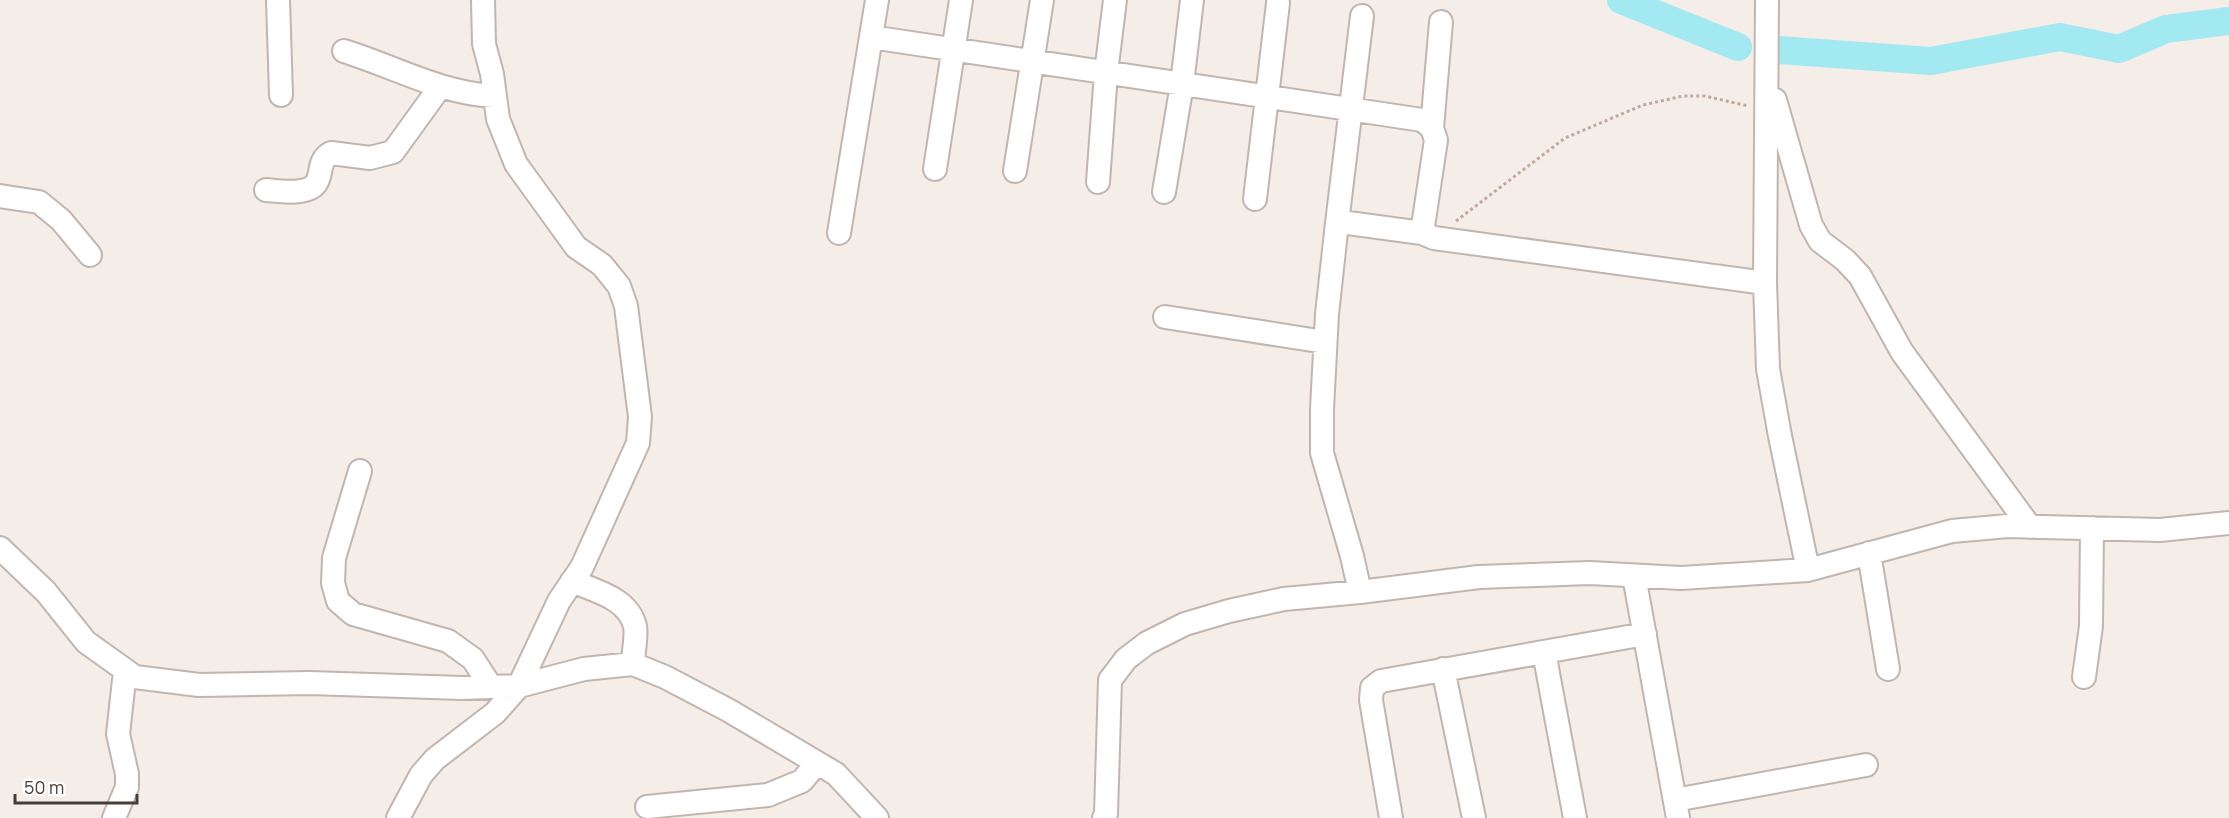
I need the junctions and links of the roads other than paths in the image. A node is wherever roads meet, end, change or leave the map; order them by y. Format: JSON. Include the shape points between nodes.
{"nodes":[{"id":1,"x":278,"y":0,"type":"edge"},
{"id":2,"x":483,"y":0,"type":"edge"},
{"id":3,"x":877,"y":0,"type":"edge"},
{"id":4,"x":961,"y":0,"type":"edge"},
{"id":5,"x":1042,"y":0,"type":"edge"},
{"id":6,"x":1115,"y":0,"type":"edge"},
{"id":7,"x":1192,"y":0,"type":"edge"},
{"id":8,"x":1767,"y":0,"type":"edge"},
{"id":9,"x":1278,"y":3,"type":"dead end"},
{"id":10,"x":1362,"y":16,"type":"dead end"},
{"id":11,"x":1441,"y":22,"type":"dead end"},
{"id":12,"x":871,"y":37,"type":"junction"},
{"id":13,"x":952,"y":50,"type":"junction"},
{"id":14,"x":344,"y":51,"type":"dead end"},
{"id":15,"x":1034,"y":62,"type":"junction"},
{"id":16,"x":1768,"y":69,"type":"junction"},
{"id":17,"x":1106,"y":73,"type":"junction"},
{"id":18,"x":1182,"y":84,"type":"junction"},
{"id":19,"x":440,"y":87,"type":"junction"},
{"id":20,"x":281,"y":95,"type":"dead end"},
{"id":21,"x":494,"y":96,"type":"junction"},
{"id":22,"x":1267,"y":97,"type":"junction"},
{"id":23,"x":1351,"y":110,"type":"junction"},
{"id":24,"x":1432,"y":128,"type":"junction"},
{"id":25,"x":935,"y":169,"type":"dead end"},
{"id":26,"x":1015,"y":171,"type":"dead end"},
{"id":27,"x":1098,"y":182,"type":"dead end"},
{"id":28,"x":266,"y":190,"type":"dead end"},
{"id":29,"x":1164,"y":192,"type":"dead end"},
{"id":30,"x":0,"y":196,"type":"edge"},
{"id":31,"x":1255,"y":200,"type":"dead end"},
{"id":32,"x":1337,"y":223,"type":"junction"},
{"id":33,"x":839,"y":233,"type":"dead end"},
{"id":34,"x":1428,"y":235,"type":"junction"},
{"id":35,"x":90,"y":255,"type":"dead end"},
{"id":36,"x":1765,"y":283,"type":"junction"},
{"id":37,"x":1165,"y":316,"type":"dead end"},
{"id":38,"x":1325,"y":342,"type":"junction"},
{"id":39,"x":360,"y":471,"type":"dead end"},
{"id":40,"x":2229,"y":522,"type":"edge"},
{"id":41,"x":2030,"y":526,"type":"junction"},
{"id":42,"x":2092,"y":528,"type":"junction"},
{"id":43,"x":0,"y":548,"type":"edge"},
{"id":44,"x":1869,"y":553,"type":"junction"},
{"id":45,"x":1808,"y":570,"type":"junction"},
{"id":46,"x":1634,"y":576,"type":"junction"},
{"id":47,"x":572,"y":581,"type":"junction"},
{"id":48,"x":1360,"y":592,"type":"junction"},
{"id":49,"x":1645,"y":634,"type":"junction"},
{"id":50,"x":1544,"y":652,"type":"junction"},
{"id":51,"x":633,"y":664,"type":"junction"},
{"id":52,"x":1443,"y":669,"type":"junction"},
{"id":53,"x":1888,"y":669,"type":"dead end"},
{"id":54,"x":125,"y":671,"type":"junction"},
{"id":55,"x":2084,"y":677,"type":"dead end"},
{"id":56,"x":519,"y":686,"type":"junction"},
{"id":57,"x":492,"y":687,"type":"junction"},
{"id":58,"x":817,"y":763,"type":"junction"},
{"id":59,"x":1866,"y":765,"type":"dead end"},
{"id":60,"x":647,"y":807,"type":"dead end"},
{"id":61,"x":1677,"y":809,"type":"edge"},
{"id":62,"x":114,"y":818,"type":"edge"},
{"id":63,"x":398,"y":818,"type":"edge"},
{"id":64,"x":877,"y":818,"type":"edge"},
{"id":65,"x":1104,"y":818,"type":"edge"},
{"id":66,"x":1391,"y":818,"type":"edge"},
{"id":67,"x":1474,"y":818,"type":"edge"},
{"id":68,"x":1575,"y":818,"type":"edge"}],
"edges":[{"from":1,"to":20,"type":"street"},
{"from":2,"to":21,"type":"street","via":[[484,44]]},
{"from":3,"to":12,"type":"street"},
{"from":4,"to":13,"type":"street"},
{"from":5,"to":15,"type":"street"},
{"from":6,"to":17,"type":"street"},
{"from":7,"to":18,"type":"street"},
{"from":8,"to":16,"type":"street"},
{"from":9,"to":22,"type":"street"},
{"from":10,"to":23,"type":"street"},
{"from":11,"to":24,"type":"street"},
{"from":12,"to":13,"type":"street"},
{"from":12,"to":33,"type":"street"},
{"from":13,"to":15,"type":"street"},
{"from":13,"to":25,"type":"street"},
{"from":14,"to":19,"type":"street"},
{"from":15,"to":17,"type":"street"},
{"from":15,"to":26,"type":"street"},
{"from":16,"to":36,"type":"street"},
{"from":16,"to":41,"type":"street","via":[[1811,225],[1820,242],[1860,276],[1902,352]]},
{"from":17,"to":18,"type":"street"},
{"from":17,"to":27,"type":"street"},
{"from":18,"to":22,"type":"street"},
{"from":18,"to":29,"type":"street"},
{"from":19,"to":21,"type":"street"},
{"from":19,"to":28,"type":"street","via":[[393,152],[370,158],[331,153],[321,163],[320,180],[315,185],[300,191]]},
{"from":21,"to":47,"type":"street","via":[[498,119],[516,164],[576,247],[602,265],[619,286],[626,306],[640,417],[638,443]]},
{"from":22,"to":23,"type":"street"},
{"from":22,"to":31,"type":"street"},
{"from":23,"to":24,"type":"street","via":[[1422,120]]},
{"from":23,"to":32,"type":"street"},
{"from":24,"to":34,"type":"street","via":[[1436,140]]},
{"from":30,"to":35,"type":"street","via":[[39,202],[61,220]]},
{"from":32,"to":34,"type":"street"},
{"from":32,"to":38,"type":"street"},
{"from":34,"to":36,"type":"street"},
{"from":36,"to":45,"type":"street","via":[[1768,369]]},
{"from":37,"to":38,"type":"street"},
{"from":38,"to":48,"type":"street","via":[[1322,453]]},
{"from":39,"to":57,"type":"street","via":[[334,558],[333,583],[338,601],[353,614],[448,640],[473,659]]},
{"from":40,"to":42,"type":"street","via":[[2160,530]]},
{"from":41,"to":42,"type":"street"},
{"from":41,"to":44,"type":"street","via":[[1952,531]]},
{"from":42,"to":55,"type":"street","via":[[2091,626]]},
{"from":43,"to":54,"type":"street","via":[[46,592],[86,642]]},
{"from":44,"to":45,"type":"street"},
{"from":44,"to":53,"type":"street"},
{"from":45,"to":46,"type":"street","via":[[1680,578]]},
{"from":46,"to":48,"type":"street","via":[[1590,573],[1479,577]]},
{"from":46,"to":49,"type":"street"},
{"from":47,"to":51,"type":"street","via":[[622,603],[635,627]]},
{"from":47,"to":56,"type":"street"},
{"from":48,"to":65,"type":"street","via":[[1284,599],[1229,611],[1185,624],[1147,643],[1126,659],[1110,680]]},
{"from":49,"to":50,"type":"street"},
{"from":49,"to":61,"type":"street"},
{"from":50,"to":52,"type":"street"},
{"from":50,"to":68,"type":"street"},
{"from":51,"to":56,"type":"street","via":[[584,669]]},
{"from":51,"to":58,"type":"street","via":[[665,676],[738,715]]},
{"from":52,"to":66,"type":"street","via":[[1381,681],[1372,688]]},
{"from":52,"to":67,"type":"street"},
{"from":54,"to":57,"type":"street","via":[[135,677],[199,685]]},
{"from":54,"to":62,"type":"street","via":[[118,734],[127,787]]},
{"from":56,"to":57,"type":"street"},
{"from":56,"to":63,"type":"street","via":[[495,713],[435,759],[421,775]]},
{"from":58,"to":60,"type":"street","via":[[802,781],[768,795]]},
{"from":58,"to":64,"type":"street","via":[[836,774]]},
{"from":59,"to":61,"type":"street"}]}
